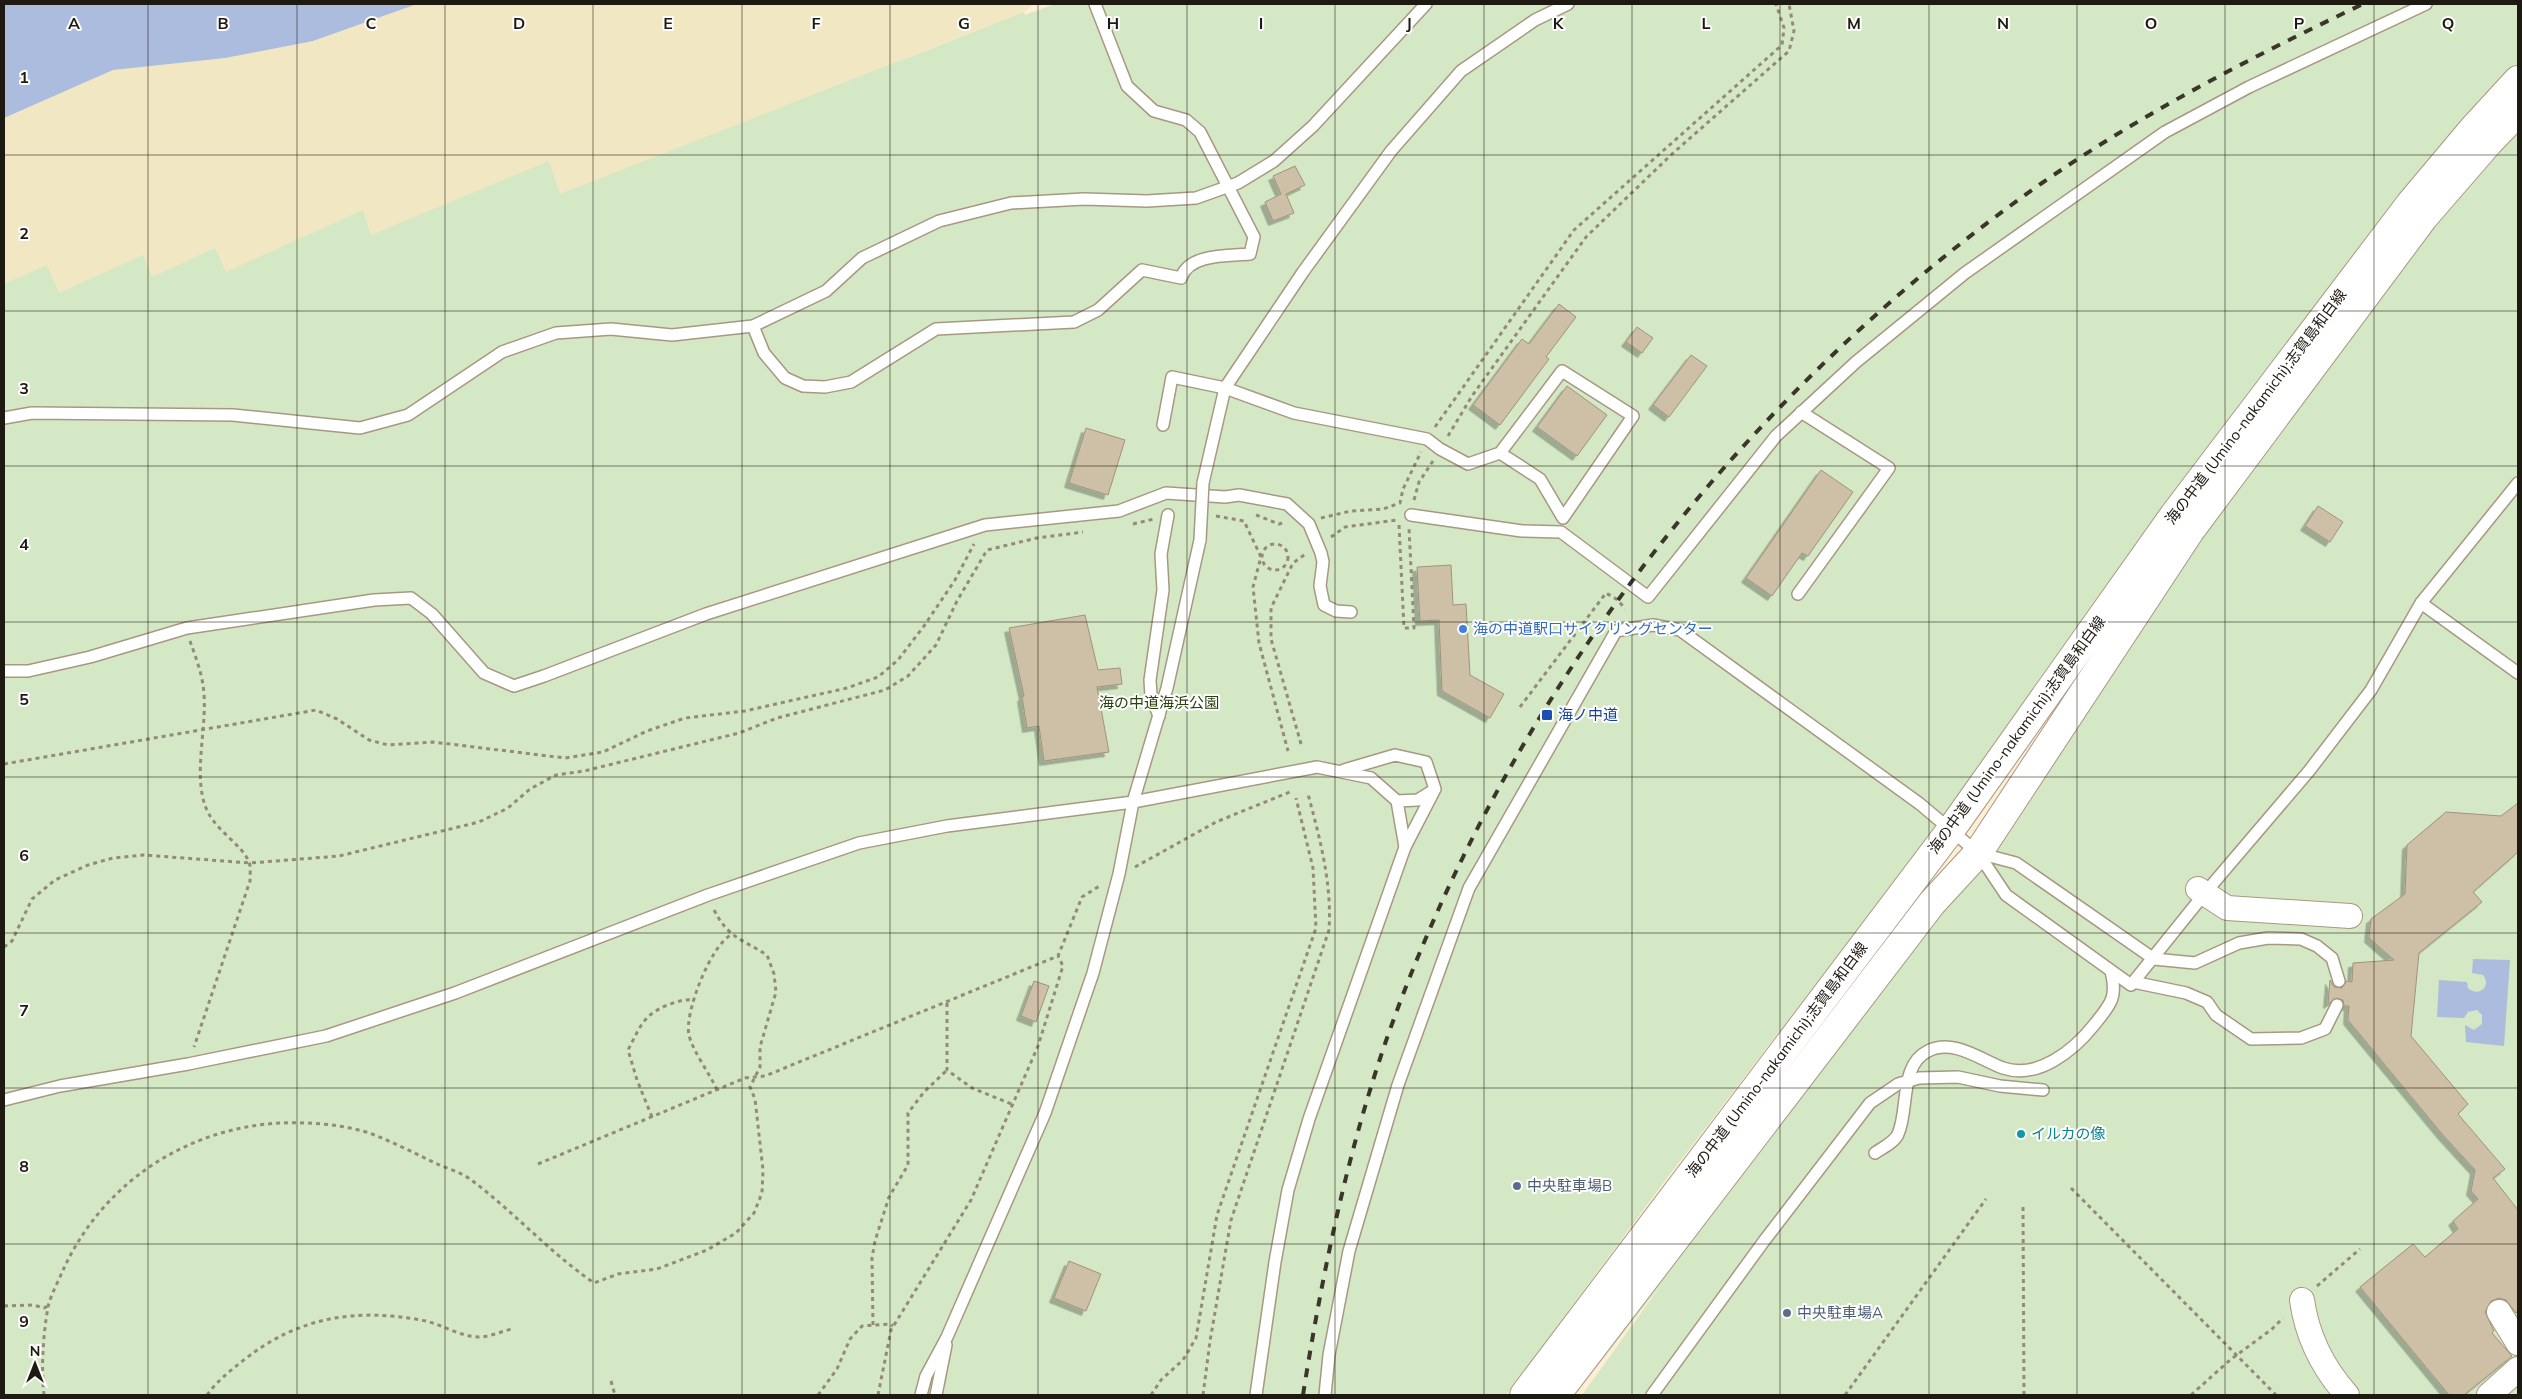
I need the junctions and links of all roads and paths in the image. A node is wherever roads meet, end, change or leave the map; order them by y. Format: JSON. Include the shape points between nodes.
{"nodes":[{"id":1,"x":1095,"y":4,"type":"edge"},
{"id":2,"x":1426,"y":4,"type":"edge"},
{"id":3,"x":1568,"y":4,"type":"edge"},
{"id":4,"x":1776,"y":4,"type":"edge"},
{"id":5,"x":1789,"y":4,"type":"edge"},
{"id":6,"x":2426,"y":4,"type":"edge"},
{"id":7,"x":2518,"y":80,"type":"edge"},
{"id":8,"x":2518,"y":112,"type":"edge"},
{"id":9,"x":1227,"y":187,"type":"junction"},
{"id":10,"x":753,"y":326,"type":"junction"},
{"id":11,"x":1225,"y":388,"type":"junction"},
{"id":12,"x":1801,"y":412,"type":"junction"},
{"id":13,"x":4,"y":418,"type":"edge"},
{"id":14,"x":1163,"y":425,"type":"dead end"},
{"id":15,"x":1427,"y":439,"type":"junction"},
{"id":16,"x":1440,"y":449,"type":"junction"},
{"id":17,"x":1500,"y":454,"type":"junction"},
{"id":18,"x":2518,"y":483,"type":"edge"},
{"id":19,"x":1402,"y":489,"type":"junction"},
{"id":20,"x":1383,"y":509,"type":"junction"},
{"id":21,"x":1397,"y":509,"type":"dead end"},
{"id":22,"x":1409,"y":511,"type":"junction"},
{"id":23,"x":1247,"y":512,"type":"dead end"},
{"id":24,"x":1168,"y":515,"type":"joint"},
{"id":25,"x":1210,"y":515,"type":"dead end"},
{"id":26,"x":1317,"y":518,"type":"dead end"},
{"id":27,"x":1563,"y":518,"type":"junction"},
{"id":28,"x":1294,"y":521,"type":"dead end"},
{"id":29,"x":1124,"y":526,"type":"dead end"},
{"id":30,"x":1086,"y":532,"type":"dead end"},
{"id":31,"x":1561,"y":532,"type":"junction"},
{"id":32,"x":979,"y":536,"type":"dead end"},
{"id":33,"x":1323,"y":542,"type":"dead end"},
{"id":34,"x":1308,"y":553,"type":"dead end"},
{"id":35,"x":1261,"y":557,"type":"junction"},
{"id":36,"x":1798,"y":594,"type":"dead end"},
{"id":37,"x":2421,"y":603,"type":"junction"},
{"id":38,"x":1625,"y":608,"type":"dead end"},
{"id":39,"x":1351,"y":612,"type":"dead end"},
{"id":40,"x":187,"y":628,"type":"junction"},
{"id":41,"x":4,"y":671,"type":"edge"},
{"id":42,"x":2518,"y":673,"type":"edge"},
{"id":43,"x":1520,"y":707,"type":"dead end"},
{"id":44,"x":1159,"y":716,"type":"junction"},
{"id":45,"x":204,"y":729,"type":"junction"},
{"id":46,"x":1301,"y":744,"type":"dead end"},
{"id":47,"x":1288,"y":751,"type":"dead end"},
{"id":48,"x":4,"y":764,"type":"edge"},
{"id":49,"x":1343,"y":770,"type":"junction"},
{"id":50,"x":1435,"y":789,"type":"junction"},
{"id":51,"x":1290,"y":792,"type":"dead end"},
{"id":52,"x":1308,"y":794,"type":"dead end"},
{"id":53,"x":1296,"y":798,"type":"dead end"},
{"id":54,"x":1397,"y":801,"type":"junction"},
{"id":55,"x":1133,"y":802,"type":"junction"},
{"id":56,"x":1950,"y":831,"type":"junction"},
{"id":57,"x":1405,"y":847,"type":"junction"},
{"id":58,"x":1978,"y":853,"type":"junction"},
{"id":59,"x":250,"y":863,"type":"junction"},
{"id":60,"x":1120,"y":874,"type":"junction"},
{"id":61,"x":2202,"y":891,"type":"junction"},
{"id":62,"x":708,"y":896,"type":"junction"},
{"id":63,"x":2350,"y":916,"type":"dead end"},
{"id":64,"x":731,"y":935,"type":"junction"},
{"id":65,"x":4,"y":947,"type":"edge"},
{"id":66,"x":1058,"y":956,"type":"junction"},
{"id":67,"x":2154,"y":959,"type":"junction"},
{"id":68,"x":2110,"y":972,"type":"junction"},
{"id":69,"x":2339,"y":981,"type":"dead end"},
{"id":70,"x":2132,"y":984,"type":"junction"},
{"id":71,"x":694,"y":1000,"type":"junction"},
{"id":72,"x":947,"y":1003,"type":"junction"},
{"id":73,"x":2337,"y":1005,"type":"dead end"},
{"id":74,"x":188,"y":1064,"type":"junction"},
{"id":75,"x":947,"y":1070,"type":"junction"},
{"id":76,"x":755,"y":1077,"type":"junction"},
{"id":77,"x":1908,"y":1081,"type":"junction"},
{"id":78,"x":717,"y":1090,"type":"junction"},
{"id":79,"x":2043,"y":1090,"type":"dead end"},
{"id":80,"x":4,"y":1100,"type":"edge"},
{"id":81,"x":1014,"y":1105,"type":"junction"},
{"id":82,"x":652,"y":1117,"type":"junction"},
{"id":83,"x":1875,"y":1153,"type":"dead end"},
{"id":84,"x":538,"y":1164,"type":"dead end"},
{"id":85,"x":2071,"y":1188,"type":"dead end"},
{"id":86,"x":1986,"y":1199,"type":"dead end"},
{"id":87,"x":2023,"y":1207,"type":"dead end"},
{"id":88,"x":2360,"y":1249,"type":"dead end"},
{"id":89,"x":2302,"y":1300,"type":"junction"},
{"id":90,"x":49,"y":1305,"type":"junction"},
{"id":91,"x":4,"y":1306,"type":"edge"},
{"id":92,"x":2499,"y":1312,"type":"dead end"},
{"id":93,"x":873,"y":1325,"type":"junction"},
{"id":94,"x":893,"y":1326,"type":"junction"},
{"id":95,"x":512,"y":1329,"type":"dead end"},
{"id":96,"x":947,"y":1337,"type":"junction"},
{"id":97,"x":2518,"y":1343,"type":"edge"},
{"id":98,"x":2237,"y":1356,"type":"junction"},
{"id":99,"x":2518,"y":1369,"type":"edge"},
{"id":100,"x":611,"y":1381,"type":"dead end"},
{"id":101,"x":44,"y":1395,"type":"edge"},
{"id":102,"x":206,"y":1395,"type":"edge"},
{"id":103,"x":615,"y":1395,"type":"edge"},
{"id":104,"x":818,"y":1395,"type":"edge"},
{"id":105,"x":878,"y":1395,"type":"edge"},
{"id":106,"x":920,"y":1395,"type":"edge"},
{"id":107,"x":936,"y":1395,"type":"edge"},
{"id":108,"x":1151,"y":1395,"type":"edge"},
{"id":109,"x":1204,"y":1395,"type":"edge"},
{"id":110,"x":1256,"y":1395,"type":"edge"},
{"id":111,"x":1325,"y":1395,"type":"edge"},
{"id":112,"x":1524,"y":1395,"type":"edge"},
{"id":113,"x":1556,"y":1395,"type":"edge"},
{"id":114,"x":1652,"y":1395,"type":"edge"},
{"id":115,"x":1845,"y":1395,"type":"edge"},
{"id":116,"x":2024,"y":1395,"type":"edge"},
{"id":117,"x":2191,"y":1395,"type":"edge"},
{"id":118,"x":2276,"y":1395,"type":"edge"},
{"id":119,"x":2347,"y":1395,"type":"edge"},
{"id":120,"x":2490,"y":1395,"type":"edge"}],
"edges":[{"from":1,"to":9,"type":"lane","via":[[1127,86],[1154,111],[1186,120],[1200,132]]},
{"from":2,"to":9,"type":"lane","via":[[1313,126],[1274,161]]},
{"from":3,"to":11,"type":"lane","via":[[1535,20],[1461,71],[1391,151],[1339,220]]},
{"from":4,"to":15,"type":"path","via":[[1784,28],[1782,46],[1574,230]]},
{"from":5,"to":16,"type":"path","via":[[1794,31],[1789,51],[1672,154],[1586,237],[1472,396]]},
{"from":6,"to":12,"type":"lane","via":[[2249,87],[2165,132],[1965,273],[1856,362]]},
{"from":7,"to":56,"type":"main road","name":"海の中道 (Umino-nakamichi);志賀島和白線","via":[[2410,204],[2174,514]]},
{"from":8,"to":58,"type":"main road","name":"海の中道 (Umino-nakamichi);志賀島和白線","via":[[2424,217],[2190,531]]},
{"from":9,"to":10,"type":"lane","via":[[1196,198],[1084,198],[1010,203],[939,221],[862,258],[826,291]]},
{"from":9,"to":10,"type":"lane","via":[[1254,237],[1250,254],[1199,260],[1184,270],[1181,278],[1142,270],[1098,310],[1074,322],[936,329],[851,382],[825,386],[803,386],[785,378],[764,353]]},
{"from":10,"to":13,"type":"lane","via":[[672,335],[611,329],[556,333],[502,352],[408,415],[360,428],[234,415],[32,413]]},
{"from":11,"to":14,"type":"lane","via":[[1172,377]]},
{"from":11,"to":15,"type":"lane","via":[[1294,413]]},
{"from":11,"to":44,"type":"lane","bridge":true,"via":[[1203,482],[1200,540]]},
{"from":12,"to":31,"type":"lane","via":[[1776,436],[1648,597]]},
{"from":12,"to":36,"type":"lane","via":[[1889,468]]},
{"from":15,"to":16,"type":"lane"},
{"from":15,"to":19,"type":"path"},
{"from":16,"to":17,"type":"lane","via":[[1468,464]]},
{"from":16,"to":22,"type":"path","via":[[1419,482]]},
{"from":17,"to":27,"type":"lane","via":[[1540,479]]},
{"from":17,"to":27,"type":"lane","via":[[1562,371],[1633,416]]},
{"from":18,"to":37,"type":"lane"},
{"from":19,"to":20,"type":"path","via":[[1400,503]]},
{"from":19,"to":22,"type":"path"},
{"from":20,"to":21,"type":"path"},
{"from":20,"to":26,"type":"path"},
{"from":22,"to":31,"type":"lane","via":[[1522,530]]},
{"from":22,"to":33,"type":"path","via":[[1414,628],[1404,628],[1398,521],[1346,527]]},
{"from":23,"to":28,"type":"path","via":[[1279,524]]},
{"from":24,"to":29,"type":"path"},
{"from":24,"to":44,"type":"lane","via":[[1161,554],[1163,590],[1150,680],[1151,696]]},
{"from":25,"to":35,"type":"path","via":[[1244,521]]},
{"from":27,"to":31,"type":"lane"},
{"from":30,"to":59,"type":"path","via":[[1037,538],[987,550],[936,645],[908,676],[885,690],[777,718],[739,733],[556,775],[530,789],[508,808],[479,822],[339,856]]},
{"from":32,"to":45,"type":"path","via":[[924,626],[898,660],[878,677],[846,688],[745,711],[686,718],[647,731],[603,752],[565,758],[433,742],[388,745],[369,740],[338,719],[316,710]]},
{"from":34,"to":46,"type":"path","via":[[1293,563],[1271,608],[1271,639]]},
{"from":35,"to":35,"type":"path","via":[[1265,548],[1275,543],[1285,548],[1289,557],[1285,567],[1275,571],[1265,567]]},
{"from":35,"to":47,"type":"path","via":[[1254,587],[1259,643]]},
{"from":37,"to":42,"type":"lane"},
{"from":37,"to":61,"type":"lane","via":[[2371,690],[2309,771]]},
{"from":38,"to":43,"type":"path","via":[[1606,592]]},
{"from":39,"to":40,"type":"lane","via":[[1336,611],[1324,605],[1320,586],[1321,553],[1309,524],[1286,504],[1239,495],[1166,493],[1119,511],[985,525],[706,614],[514,686],[484,674],[432,614],[411,598],[374,600]]},
{"from":40,"to":41,"type":"lane","via":[[90,657],[28,670]]},
{"from":40,"to":45,"type":"path","via":[[204,685]]},
{"from":44,"to":55,"type":"lane"},
{"from":45,"to":48,"type":"path"},
{"from":45,"to":59,"type":"path","via":[[200,770],[206,807],[221,832]]},
{"from":49,"to":50,"type":"lane","via":[[1395,755],[1426,762]]},
{"from":49,"to":54,"type":"lane","via":[[1371,778]]},
{"from":49,"to":55,"type":"lane","via":[[1317,767]]},
{"from":50,"to":54,"type":"lane","via":[[1418,800]]},
{"from":50,"to":57,"type":"lane"},
{"from":51,"to":60,"type":"path","via":[[1216,822]]},
{"from":52,"to":109,"type":"path","via":[[1326,866],[1329,930],[1231,1220]]},
{"from":53,"to":108,"type":"path","via":[[1313,868],[1316,928],[1218,1215],[1196,1338],[1182,1360]]},
{"from":54,"to":57,"type":"lane"},
{"from":55,"to":60,"type":"lane"},
{"from":55,"to":62,"type":"lane","via":[[1027,814],[859,843]]},
{"from":56,"to":58,"type":"lane"},
{"from":56,"to":111,"type":"lane","via":[[1920,804],[1680,630],[1653,625],[1616,631],[1469,888],[1398,1085],[1349,1251],[1329,1355]]},
{"from":56,"to":112,"type":"main road","name":"海の中道 (Umino-nakamichi);志賀島和白線"},
{"from":57,"to":110,"type":"lane","via":[[1309,1119],[1288,1190]]},
{"from":58,"to":67,"type":"lane","via":[[2016,863]]},
{"from":58,"to":68,"type":"lane","via":[[2006,895]]},
{"from":58,"to":113,"type":"main road","name":"海の中道 (Umino-nakamichi);志賀島和白線","via":[[1932,903]]},
{"from":59,"to":65,"type":"path","via":[[144,855],[88,865],[55,880],[32,899],[12,941]]},
{"from":59,"to":74,"type":"path","via":[[250,881]]},
{"from":60,"to":66,"type":"path","via":[[1082,897]]},
{"from":60,"to":96,"type":"lane","via":[[1093,973],[1045,1112]]},
{"from":61,"to":63,"type":"street","via":[[2226,908]]},
{"from":61,"to":67,"type":"lane"},
{"from":62,"to":64,"type":"path","via":[[722,926]]},
{"from":62,"to":74,"type":"lane","via":[[455,993],[326,1036]]},
{"from":64,"to":71,"type":"path","via":[[717,949]]},
{"from":64,"to":76,"type":"path","via":[[766,954],[774,974],[776,992]]},
{"from":66,"to":72,"type":"path"},
{"from":66,"to":81,"type":"path","via":[[1063,966],[1059,982]]},
{"from":67,"to":69,"type":"lane","via":[[2195,963],[2239,943],[2268,938],[2301,939],[2332,958]]},
{"from":67,"to":70,"type":"lane"},
{"from":68,"to":70,"type":"lane"},
{"from":68,"to":77,"type":"lane","via":[[2115,986],[2112,1002],[2078,1045],[2047,1064],[2024,1071],[2005,1069],[1968,1052],[1950,1048],[1928,1050],[1917,1060]]},
{"from":70,"to":73,"type":"lane","via":[[2186,993],[2207,1002],[2216,1015],[2251,1039],[2301,1038],[2325,1029]]},
{"from":71,"to":78,"type":"path","via":[[689,1035]]},
{"from":71,"to":82,"type":"path","via":[[667,1006],[650,1016],[628,1050]]},
{"from":72,"to":75,"type":"path"},
{"from":72,"to":76,"type":"path","via":[[765,1076]]},
{"from":74,"to":80,"type":"lane","via":[[60,1086]]},
{"from":75,"to":81,"type":"path","via":[[972,1088]]},
{"from":75,"to":93,"type":"path","via":[[924,1092],[908,1114],[908,1165],[889,1197],[872,1258]]},
{"from":76,"to":78,"type":"path"},
{"from":76,"to":90,"type":"path","via":[[750,1087],[763,1170],[762,1194],[754,1213],[736,1233],[707,1250],[657,1269],[618,1274],[594,1283],[564,1262],[525,1224],[468,1178],[371,1134],[302,1122],[253,1125],[218,1132],[186,1145],[146,1169],[117,1192],[85,1231],[70,1255]]},
{"from":77,"to":79,"type":"lane","via":[[1958,1077],[2000,1086]]},
{"from":77,"to":83,"type":"lane","via":[[1897,1137]]},
{"from":77,"to":114,"type":"lane","via":[[1870,1103]]},
{"from":78,"to":82,"type":"path"},
{"from":81,"to":94,"type":"path","via":[[992,1147],[971,1200]]},
{"from":82,"to":84,"type":"path"},
{"from":85,"to":98,"type":"path"},
{"from":86,"to":115,"type":"path"},
{"from":87,"to":116,"type":"path"},
{"from":88,"to":89,"type":"path"},
{"from":89,"to":98,"type":"path"},
{"from":89,"to":119,"type":"street","via":[[2312,1339],[2332,1378]]},
{"from":90,"to":91,"type":"path","via":[[44,1308]]},
{"from":90,"to":101,"type":"path","via":[[41,1368]]},
{"from":92,"to":97,"type":"street"},
{"from":93,"to":94,"type":"path"},
{"from":93,"to":104,"type":"path","via":[[862,1326],[850,1339],[837,1369]]},
{"from":94,"to":105,"type":"path"},
{"from":95,"to":102,"type":"path","via":[[480,1337],[426,1320],[397,1316],[368,1314],[323,1319],[294,1329],[254,1352],[229,1371]]},
{"from":96,"to":106,"type":"lane","via":[[926,1376]]},
{"from":96,"to":107,"type":"lane"},
{"from":98,"to":117,"type":"path"},
{"from":98,"to":118,"type":"path"},
{"from":99,"to":120,"type":"street"},
{"from":100,"to":103,"type":"path"}]}
